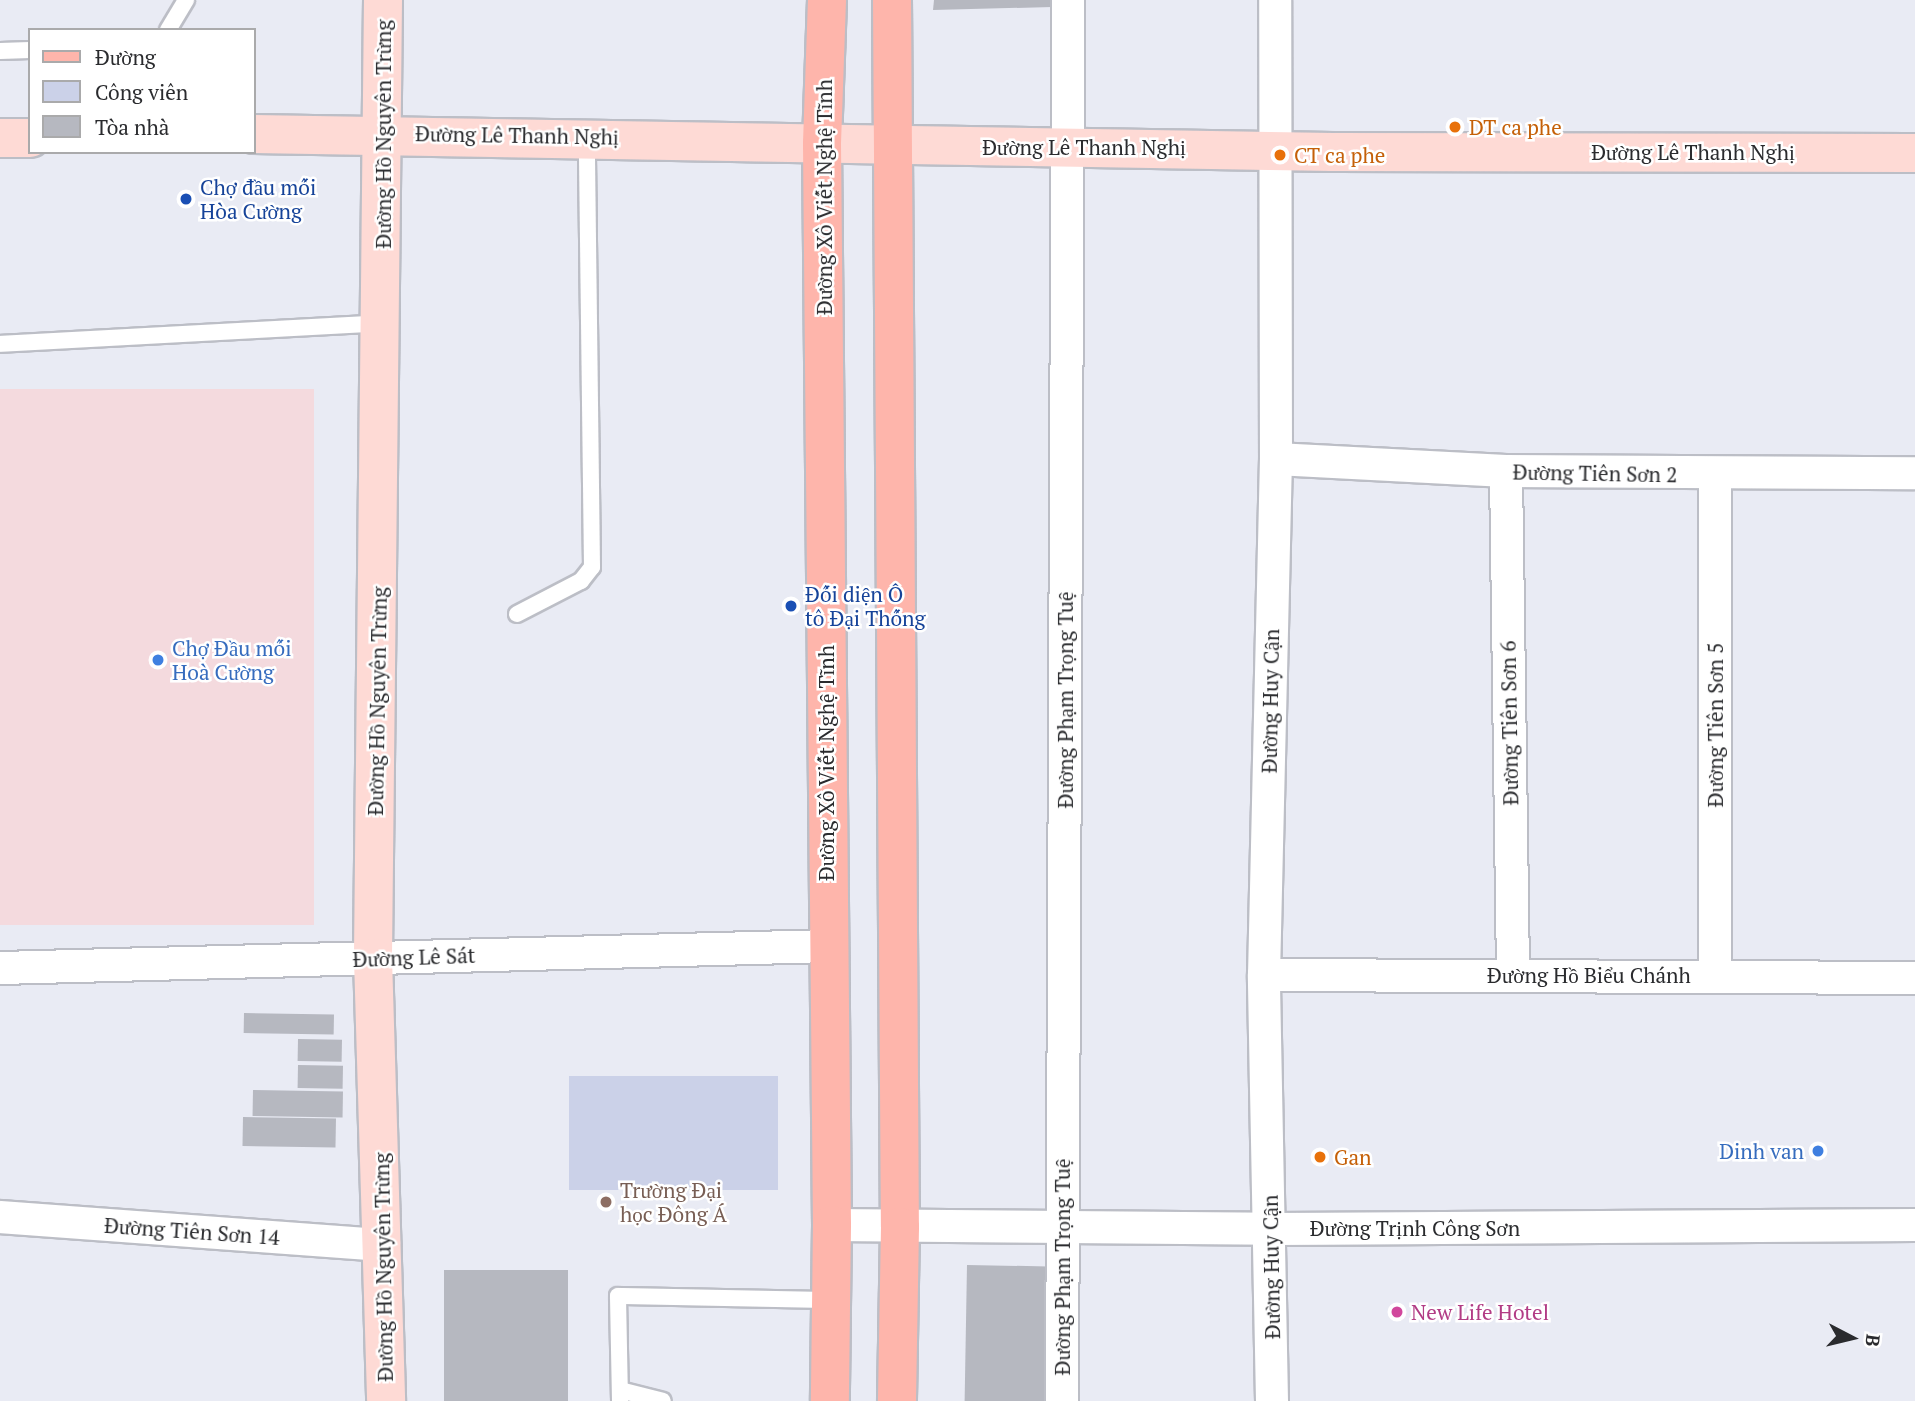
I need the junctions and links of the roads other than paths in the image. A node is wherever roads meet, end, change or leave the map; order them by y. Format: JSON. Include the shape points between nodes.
{"nodes":[{"id":1,"x":186,"y":0,"type":"edge"},
{"id":2,"x":383,"y":0,"type":"edge"},
{"id":3,"x":827,"y":0,"type":"edge"},
{"id":4,"x":892,"y":0,"type":"edge"},
{"id":5,"x":1068,"y":0,"type":"edge"},
{"id":6,"x":1275,"y":0,"type":"edge"},
{"id":7,"x":169,"y":28,"type":"edge"},
{"id":8,"x":28,"y":50,"type":"edge"},
{"id":9,"x":0,"y":51,"type":"edge"},
{"id":10,"x":383,"y":133,"type":"junction"},
{"id":11,"x":256,"y":134,"type":"edge"},
{"id":12,"x":587,"y":136,"type":"junction"},
{"id":13,"x":28,"y":138,"type":"edge"},
{"id":14,"x":0,"y":139,"type":"edge"},
{"id":15,"x":822,"y":144,"type":"junction"},
{"id":16,"x":892,"y":145,"type":"junction"},
{"id":17,"x":1066,"y":146,"type":"junction"},
{"id":18,"x":1274,"y":149,"type":"junction"},
{"id":19,"x":1915,"y":153,"type":"edge"},
{"id":20,"x":382,"y":323,"type":"junction"},
{"id":21,"x":0,"y":344,"type":"edge"},
{"id":22,"x":1276,"y":459,"type":"junction"},
{"id":23,"x":1506,"y":471,"type":"junction"},
{"id":24,"x":1915,"y":473,"type":"edge"},
{"id":25,"x":1716,"y":475,"type":"junction"},
{"id":26,"x":517,"y":614,"type":"dead end"},
{"id":27,"x":827,"y":946,"type":"junction"},
{"id":28,"x":373,"y":958,"type":"junction"},
{"id":29,"x":0,"y":968,"type":"edge"},
{"id":30,"x":1264,"y":975,"type":"junction"},
{"id":31,"x":1513,"y":975,"type":"junction"},
{"id":32,"x":1715,"y":975,"type":"junction"},
{"id":33,"x":1915,"y":978,"type":"edge"},
{"id":34,"x":0,"y":1217,"type":"edge"},
{"id":35,"x":832,"y":1225,"type":"junction"},
{"id":36,"x":1915,"y":1225,"type":"edge"},
{"id":37,"x":1063,"y":1226,"type":"junction"},
{"id":38,"x":900,"y":1227,"type":"junction"},
{"id":39,"x":1271,"y":1229,"type":"junction"},
{"id":40,"x":384,"y":1245,"type":"junction"},
{"id":41,"x":831,"y":1300,"type":"junction"},
{"id":42,"x":620,"y":1395,"type":"edge"},
{"id":43,"x":386,"y":1401,"type":"edge"},
{"id":44,"x":663,"y":1401,"type":"edge"},
{"id":45,"x":830,"y":1401,"type":"edge"},
{"id":46,"x":897,"y":1401,"type":"edge"},
{"id":47,"x":1062,"y":1401,"type":"edge"},
{"id":48,"x":1272,"y":1401,"type":"edge"}],
"edges":[{"from":1,"to":7,"type":"lane"},
{"from":2,"to":10,"type":"main road","name":"Đường Hồ Nguyên Trừng"},
{"from":3,"to":15,"type":"main road","name":"Đường Xô Viết Nghệ Tĩnh"},
{"from":4,"to":16,"type":"main road"},
{"from":5,"to":17,"type":"street","name":"Đường Phạm Trọng Tuệ"},
{"from":6,"to":18,"type":"street","name":"Đường Huy Cận"},
{"from":8,"to":9,"type":"lane"},
{"from":10,"to":11,"type":"main road","name":"Đường Lê Thanh Nghị"},
{"from":10,"to":12,"type":"main road","name":"Đường Lê Thanh Nghị"},
{"from":10,"to":20,"type":"main road","name":"Đường Hồ Nguyên Trừng"},
{"from":12,"to":15,"type":"main road","name":"Đường Lê Thanh Nghị"},
{"from":12,"to":26,"type":"lane","via":[[592,567],[570,588]]},
{"from":13,"to":14,"type":"main road"},
{"from":15,"to":16,"type":"main road","name":"Đường Lê Thanh Nghị"},
{"from":15,"to":27,"type":"main road","name":"Đường Xô Viết Nghệ Tĩnh"},
{"from":16,"to":17,"type":"main road","name":"Đường Lê Thanh Nghị"},
{"from":16,"to":38,"type":"main road"},
{"from":17,"to":18,"type":"main road","name":"Đường Lê Thanh Nghị"},
{"from":17,"to":37,"type":"street","name":"Đường Phạm Trọng Tuệ"},
{"from":18,"to":19,"type":"main road","name":"Đường Lê Thanh Nghị"},
{"from":18,"to":22,"type":"street","name":"Đường Huy Cận"},
{"from":20,"to":21,"type":"lane"},
{"from":20,"to":28,"type":"main road","name":"Đường Hồ Nguyên Trừng"},
{"from":22,"to":23,"type":"street","name":"Đường Tiên Sơn 2"},
{"from":22,"to":30,"type":"street","name":"Đường Huy Cận"},
{"from":23,"to":25,"type":"street","name":"Đường Tiên Sơn 2"},
{"from":23,"to":31,"type":"street","name":"Đường Tiên Sơn 6"},
{"from":24,"to":25,"type":"street","name":"Đường Tiên Sơn 2"},
{"from":25,"to":32,"type":"street","name":"Đường Tiên Sơn 5"},
{"from":27,"to":28,"type":"street","name":"Đường Lê Sát"},
{"from":27,"to":35,"type":"main road","name":"Đường Xô Viết Nghệ Tĩnh"},
{"from":28,"to":29,"type":"street","name":"Đường Lê Sát"},
{"from":28,"to":40,"type":"main road","name":"Đường Hồ Nguyên Trừng"},
{"from":30,"to":31,"type":"street","name":"Đường Hồ Biểu Chánh"},
{"from":30,"to":39,"type":"street","name":"Đường Huy Cận"},
{"from":31,"to":32,"type":"street","name":"Đường Hồ Biểu Chánh"},
{"from":32,"to":33,"type":"street","name":"Đường Hồ Biểu Chánh"},
{"from":34,"to":40,"type":"street","name":"Đường Tiên Sơn 14"},
{"from":35,"to":38,"type":"street","name":"Đường Trịnh Công Sơn"},
{"from":35,"to":41,"type":"main road","name":"Đường Xô Viết Nghệ Tĩnh"},
{"from":36,"to":39,"type":"street","name":"Đường Trịnh Công Sơn"},
{"from":37,"to":38,"type":"street","name":"Đường Trịnh Công Sơn"},
{"from":37,"to":39,"type":"street","name":"Đường Trịnh Công Sơn"},
{"from":37,"to":47,"type":"street","name":"Đường Phạm Trọng Tuệ"},
{"from":38,"to":46,"type":"main road"},
{"from":39,"to":48,"type":"street","name":"Đường Huy Cận"},
{"from":40,"to":43,"type":"main road","name":"Đường Hồ Nguyên Trừng"},
{"from":41,"to":42,"type":"lane","via":[[618,1296]]},
{"from":41,"to":45,"type":"main road","name":"Đường Xô Viết Nghệ Tĩnh"},
{"from":42,"to":44,"type":"lane"}]}
